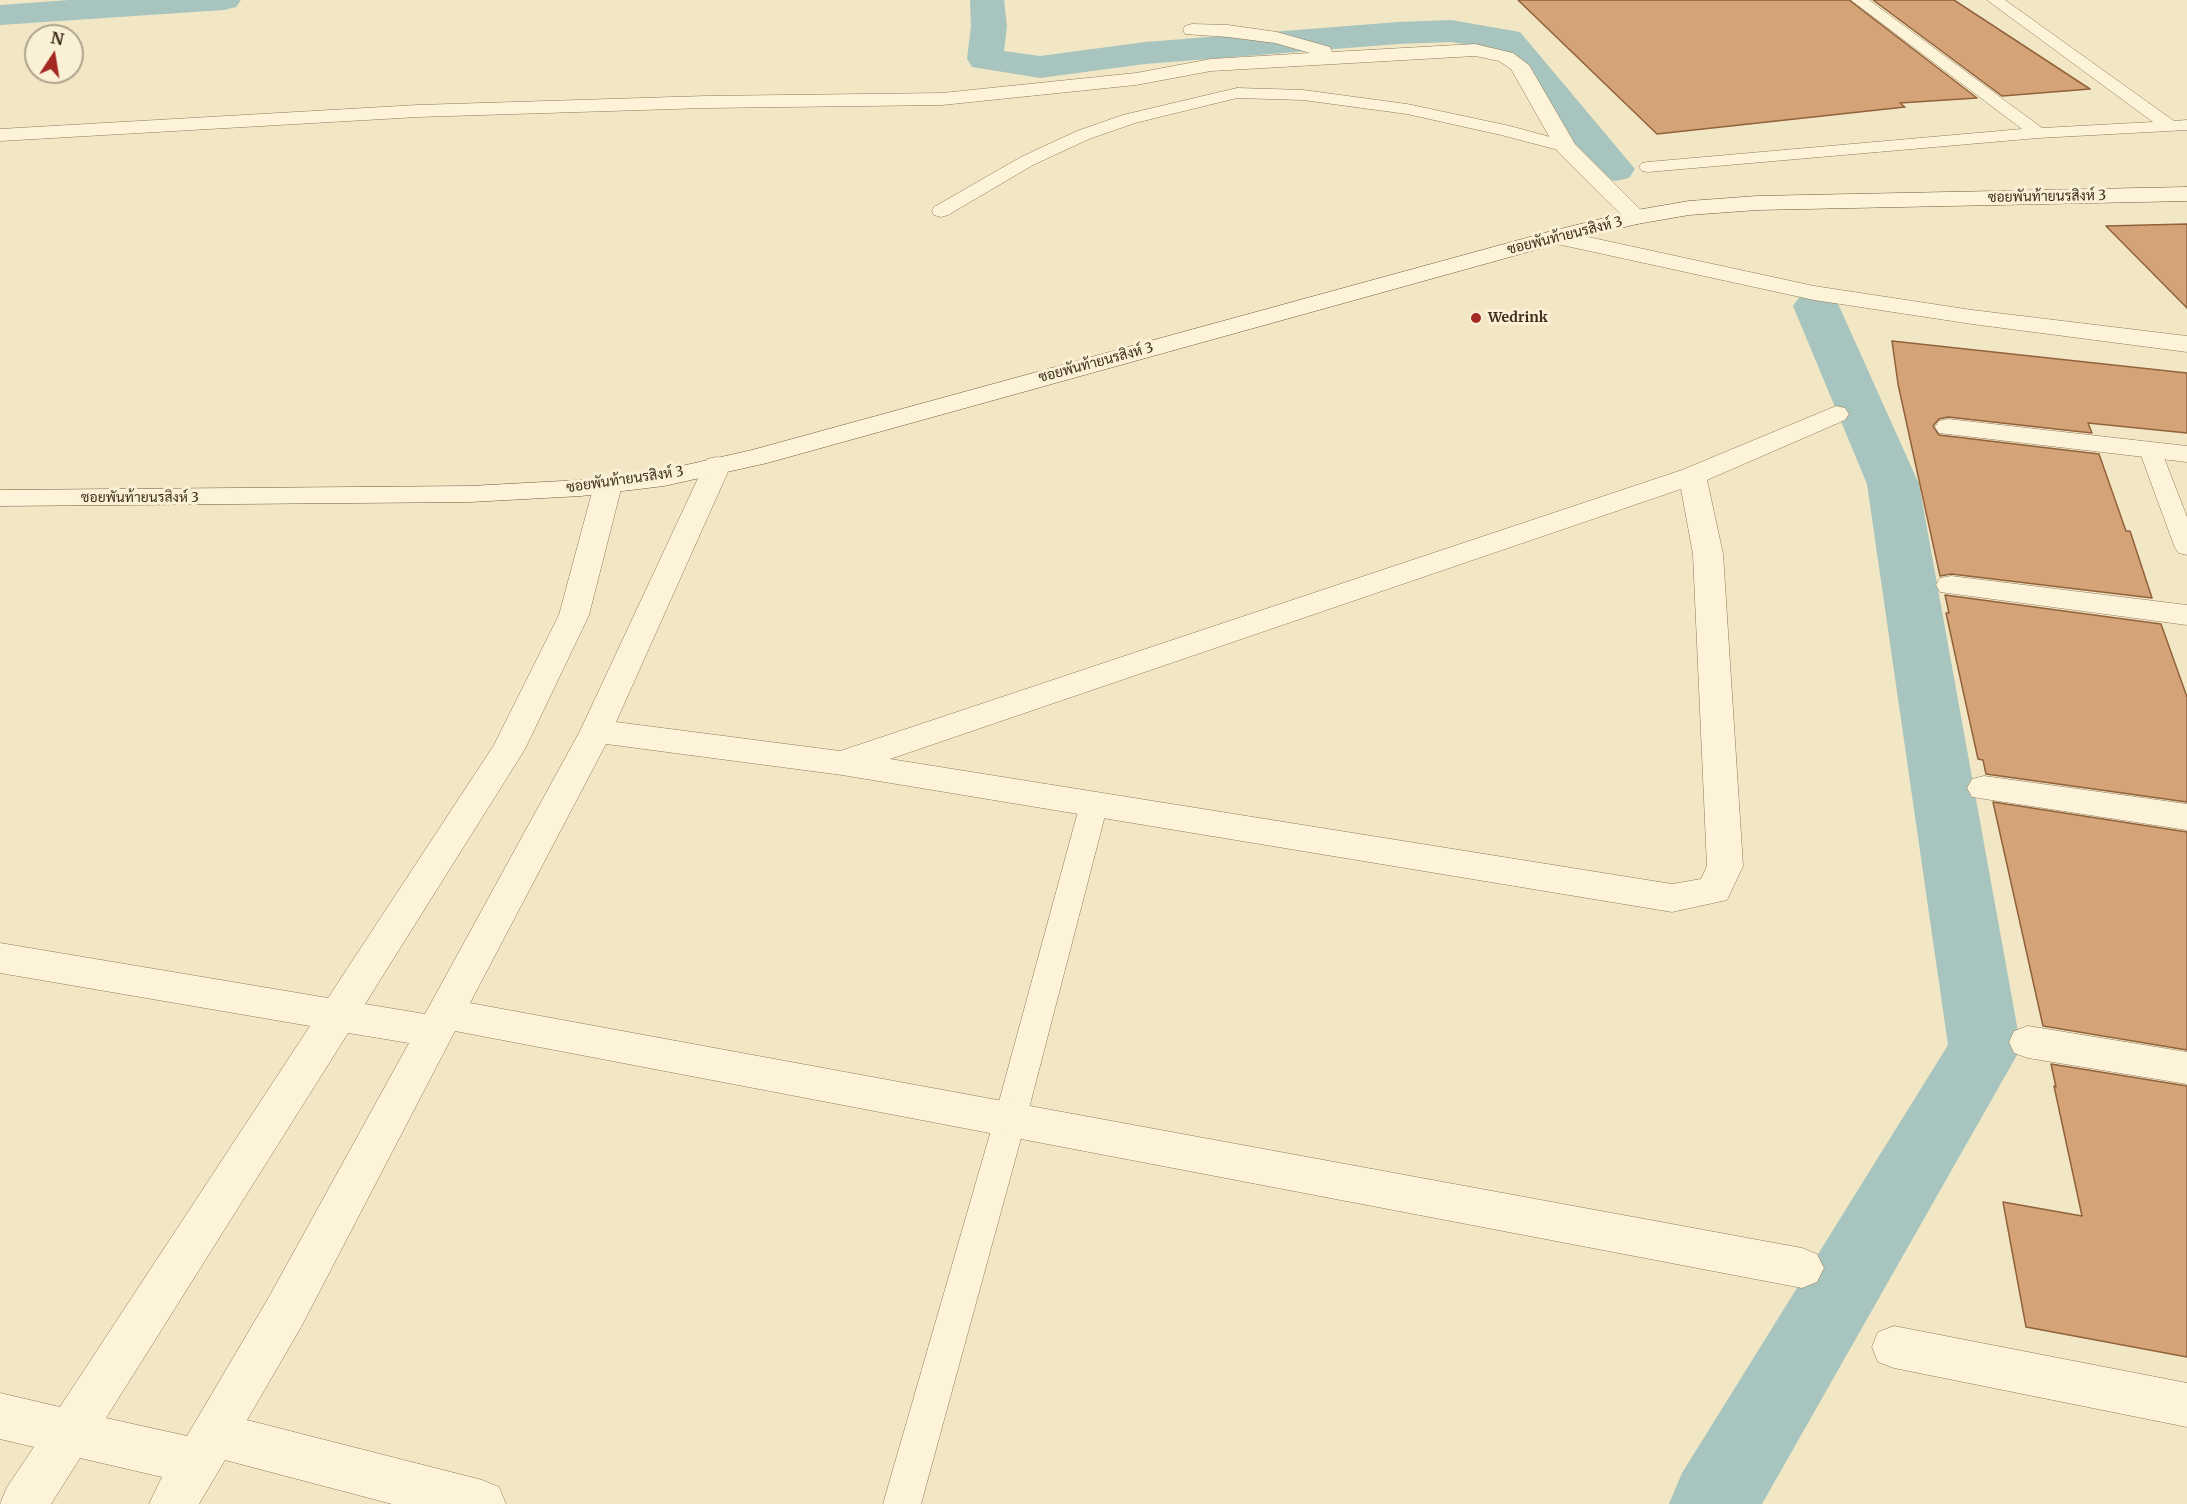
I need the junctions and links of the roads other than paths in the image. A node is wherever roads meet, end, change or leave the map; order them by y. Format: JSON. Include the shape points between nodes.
{"nodes":[{"id":1,"x":1859,"y":0,"type":"edge"},
{"id":2,"x":1995,"y":0,"type":"edge"},
{"id":3,"x":1192,"y":30,"type":"dead end"},
{"id":4,"x":1361,"y":58,"type":"junction"},
{"id":5,"x":2179,"y":125,"type":"edge"},
{"id":6,"x":2038,"y":133,"type":"junction"},
{"id":7,"x":0,"y":135,"type":"edge"},
{"id":8,"x":1566,"y":147,"type":"junction"},
{"id":9,"x":1648,"y":167,"type":"dead end"},
{"id":10,"x":2187,"y":194,"type":"edge"},
{"id":11,"x":941,"y":211,"type":"dead end"},
{"id":12,"x":1637,"y":217,"type":"junction"},
{"id":13,"x":1556,"y":237,"type":"junction"},
{"id":14,"x":2187,"y":344,"type":"edge"},
{"id":15,"x":1836,"y":414,"type":"dead end"},
{"id":16,"x":1948,"y":427,"type":"dead end"},
{"id":17,"x":2150,"y":450,"type":"junction"},
{"id":18,"x":2187,"y":454,"type":"edge"},
{"id":19,"x":717,"y":465,"type":"junction"},
{"id":20,"x":1692,"y":476,"type":"junction"},
{"id":21,"x":608,"y":484,"type":"junction"},
{"id":22,"x":0,"y":498,"type":"edge"},
{"id":23,"x":2187,"y":548,"type":"edge"},
{"id":24,"x":1951,"y":585,"type":"dead end"},
{"id":25,"x":2187,"y":615,"type":"edge"},
{"id":26,"x":596,"y":731,"type":"junction"},
{"id":27,"x":842,"y":763,"type":"junction"},
{"id":28,"x":1984,"y":788,"type":"dead end"},
{"id":29,"x":1094,"y":804,"type":"junction"},
{"id":30,"x":2187,"y":817,"type":"edge"},
{"id":31,"x":0,"y":958,"type":"edge"},
{"id":32,"x":339,"y":1015,"type":"junction"},
{"id":33,"x":441,"y":1023,"type":"junction"},
{"id":34,"x":2028,"y":1042,"type":"dead end"},
{"id":35,"x":2187,"y":1068,"type":"edge"},
{"id":36,"x":1010,"y":1120,"type":"junction"},
{"id":37,"x":1802,"y":1268,"type":"dead end"},
{"id":38,"x":1894,"y":1347,"type":"dead end"},
{"id":39,"x":2187,"y":1405,"type":"edge"},
{"id":40,"x":0,"y":1416,"type":"edge"},
{"id":41,"x":70,"y":1432,"type":"junction"},
{"id":42,"x":206,"y":1448,"type":"junction"},
{"id":43,"x":24,"y":1504,"type":"edge"},
{"id":44,"x":173,"y":1504,"type":"edge"},
{"id":45,"x":482,"y":1504,"type":"edge"},
{"id":46,"x":902,"y":1504,"type":"edge"}],
"edges":[{"from":1,"to":6,"type":"lane"},
{"from":2,"to":5,"type":"lane"},
{"from":3,"to":4,"type":"street","via":[[1277,38]]},
{"from":4,"to":7,"type":"street","via":[[1211,65],[1136,79],[942,99],[418,111]]},
{"from":4,"to":8,"type":"street","via":[[1475,50],[1506,57],[1519,65]]},
{"from":5,"to":6,"type":"lane"},
{"from":6,"to":9,"type":"lane"},
{"from":8,"to":11,"type":"lane","via":[[1407,110],[1303,95],[1237,93],[1129,119],[1083,135],[1027,161]]},
{"from":8,"to":12,"type":"street"},
{"from":10,"to":12,"type":"street","name":"ซอยพันท้ายนรสิงห์ 3","via":[[1757,203]]},
{"from":12,"to":13,"type":"street","name":"ซอยพันท้ายนรสิงห์ 3"},
{"from":13,"to":14,"type":"street","via":[[1815,293]]},
{"from":13,"to":19,"type":"street","name":"ซอยพันท้ายนรสิงห์ 3","via":[[758,457]]},
{"from":15,"to":20,"type":"street"},
{"from":16,"to":17,"type":"street"},
{"from":17,"to":18,"type":"street"},
{"from":17,"to":23,"type":"lane"},
{"from":19,"to":21,"type":"street","name":"ซอยพันท้ายนรสิงห์ 3","via":[[664,478]]},
{"from":19,"to":26,"type":"street"},
{"from":20,"to":27,"type":"street"},
{"from":20,"to":29,"type":"street","via":[[1708,554],[1724,842],[1725,866],[1714,890],[1672,898]]},
{"from":21,"to":22,"type":"street","name":"ซอยพันท้ายนรสิงห์ 3","via":[[458,494]]},
{"from":21,"to":32,"type":"street","via":[[574,615],[509,749]]},
{"from":24,"to":25,"type":"street"},
{"from":26,"to":27,"type":"street"},
{"from":26,"to":33,"type":"street"},
{"from":27,"to":29,"type":"street"},
{"from":28,"to":30,"type":"street"},
{"from":29,"to":36,"type":"lane"},
{"from":31,"to":32,"type":"street"},
{"from":32,"to":33,"type":"street"},
{"from":32,"to":41,"type":"street"},
{"from":33,"to":36,"type":"street"},
{"from":33,"to":42,"type":"street","via":[[285,1312]]},
{"from":34,"to":35,"type":"street"},
{"from":36,"to":37,"type":"street"},
{"from":36,"to":46,"type":"lane"},
{"from":38,"to":39,"type":"street"},
{"from":40,"to":41,"type":"street"},
{"from":41,"to":42,"type":"street"},
{"from":41,"to":43,"type":"street"},
{"from":42,"to":44,"type":"street"},
{"from":42,"to":45,"type":"street"}]}
